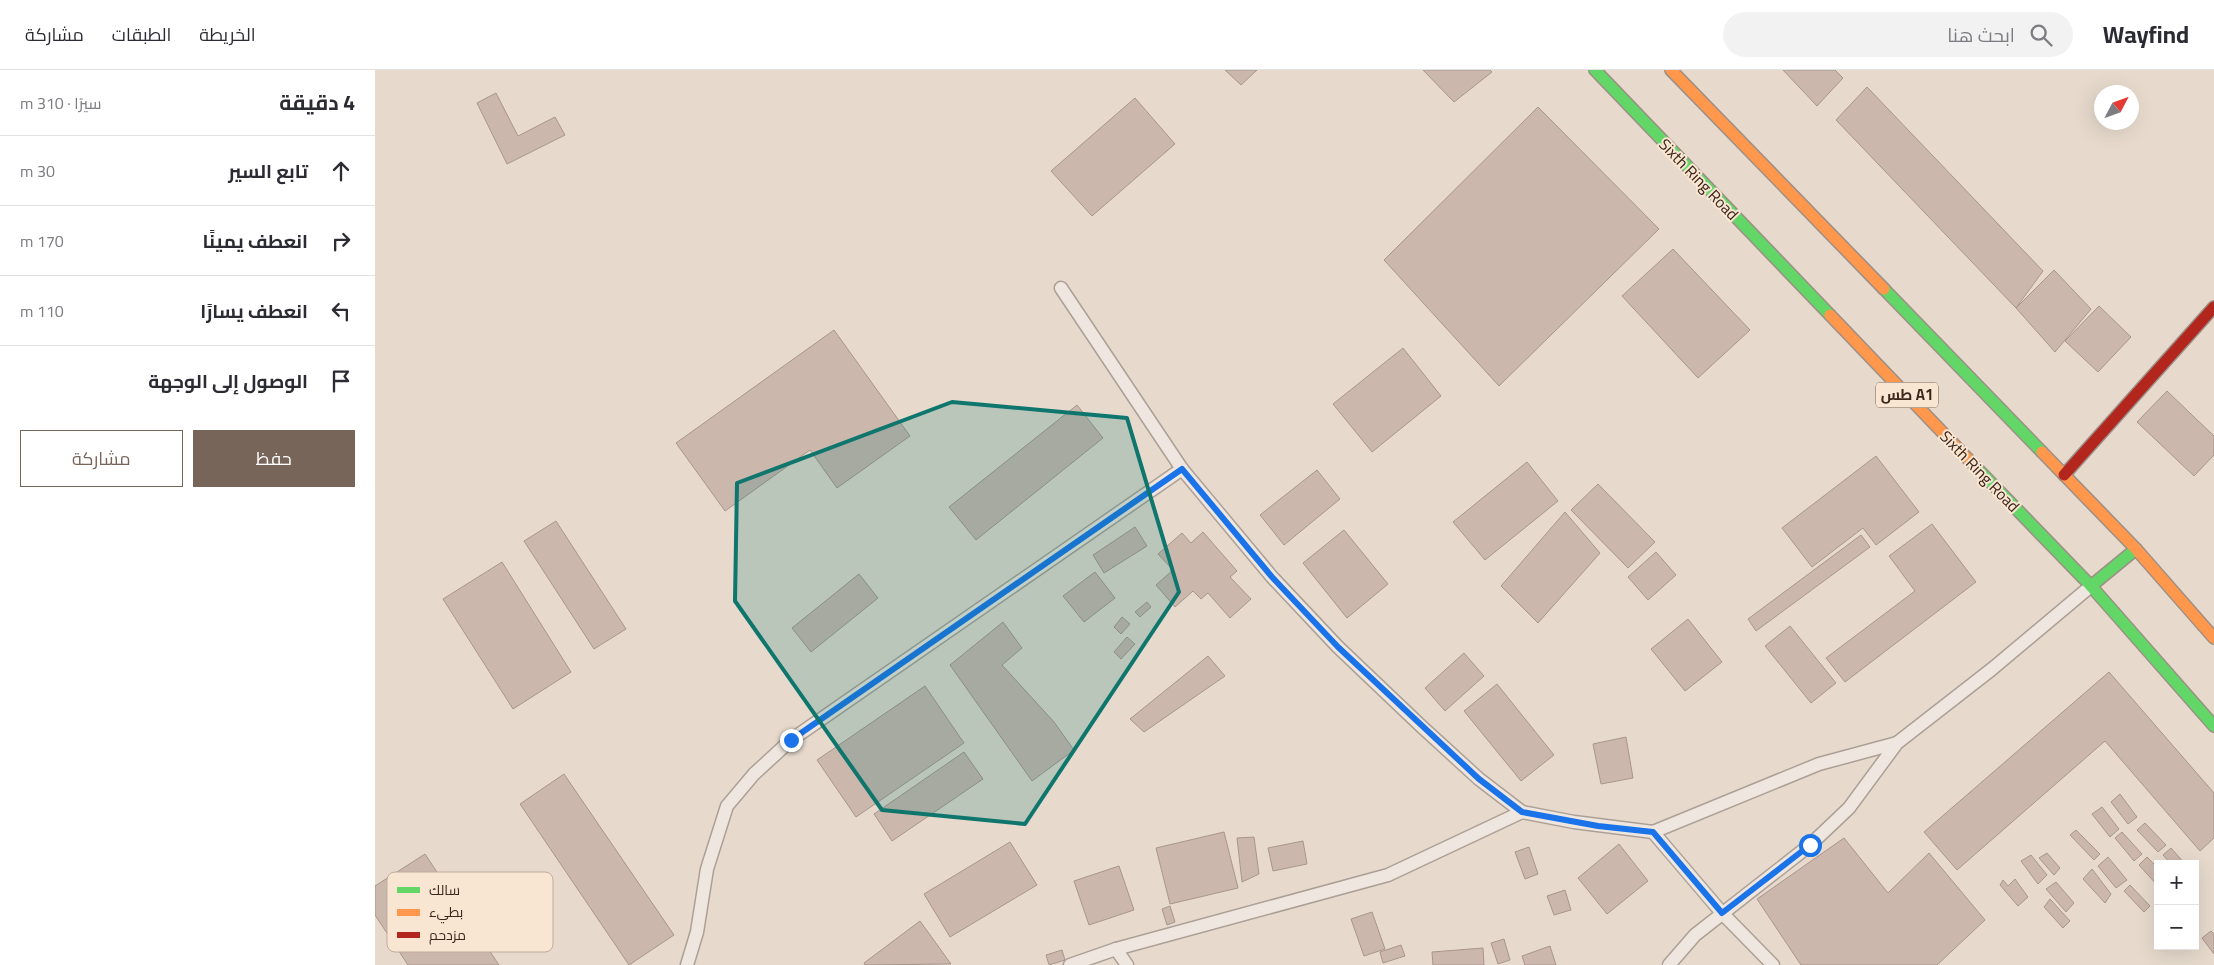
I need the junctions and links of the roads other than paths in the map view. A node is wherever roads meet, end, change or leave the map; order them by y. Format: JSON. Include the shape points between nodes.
{"nodes":[{"id":1,"x":1595,"y":70,"type":"edge"},
{"id":2,"x":1671,"y":70,"type":"edge"},
{"id":3,"x":1061,"y":288,"type":"dead end"},
{"id":4,"x":2214,"y":307,"type":"edge"},
{"id":5,"x":1182,"y":469,"type":"junction"},
{"id":6,"x":2065,"y":475,"type":"junction"},
{"id":7,"x":2136,"y":549,"type":"junction"},
{"id":8,"x":2091,"y":586,"type":"junction"},
{"id":9,"x":2214,"y":638,"type":"edge"},
{"id":10,"x":2214,"y":726,"type":"edge"},
{"id":11,"x":1897,"y":743,"type":"junction"},
{"id":12,"x":1522,"y":812,"type":"junction"},
{"id":13,"x":1653,"y":832,"type":"junction"},
{"id":14,"x":1722,"y":913,"type":"junction"},
{"id":15,"x":1116,"y":949,"type":"junction"},
{"id":16,"x":687,"y":965,"type":"edge"},
{"id":17,"x":1070,"y":965,"type":"edge"},
{"id":18,"x":1127,"y":965,"type":"edge"},
{"id":19,"x":1669,"y":965,"type":"edge"},
{"id":20,"x":1773,"y":965,"type":"edge"}],
"edges":[{"from":1,"to":8,"type":"main road","name":"Sixth Ring Road","number":"طس A1"},
{"from":2,"to":6,"type":"main road"},
{"from":3,"to":5,"type":"lane"},
{"from":4,"to":6,"type":"main road"},
{"from":5,"to":12,"type":"lane","via":[[1272,577],[1338,647],[1479,779]]},
{"from":5,"to":16,"type":"lane","via":[[791,740],[754,774],[727,806],[707,869],[697,932]]},
{"from":6,"to":7,"type":"main road"},
{"from":7,"to":8,"type":"main road"},
{"from":7,"to":9,"type":"main road"},
{"from":8,"to":10,"type":"main road","name":"Sixth Ring Road","number":"طس A1"},
{"from":8,"to":11,"type":"lane","via":[[1992,670]]},
{"from":11,"to":13,"type":"lane","via":[[1819,764]]},
{"from":11,"to":14,"type":"lane","via":[[1849,808],[1810,845]]},
{"from":12,"to":13,"type":"lane"},
{"from":12,"to":15,"type":"lane","via":[[1388,875]]},
{"from":13,"to":14,"type":"lane"},
{"from":14,"to":19,"type":"lane","via":[[1695,935]]},
{"from":14,"to":20,"type":"lane"},
{"from":15,"to":17,"type":"lane"},
{"from":15,"to":18,"type":"lane"}]}
